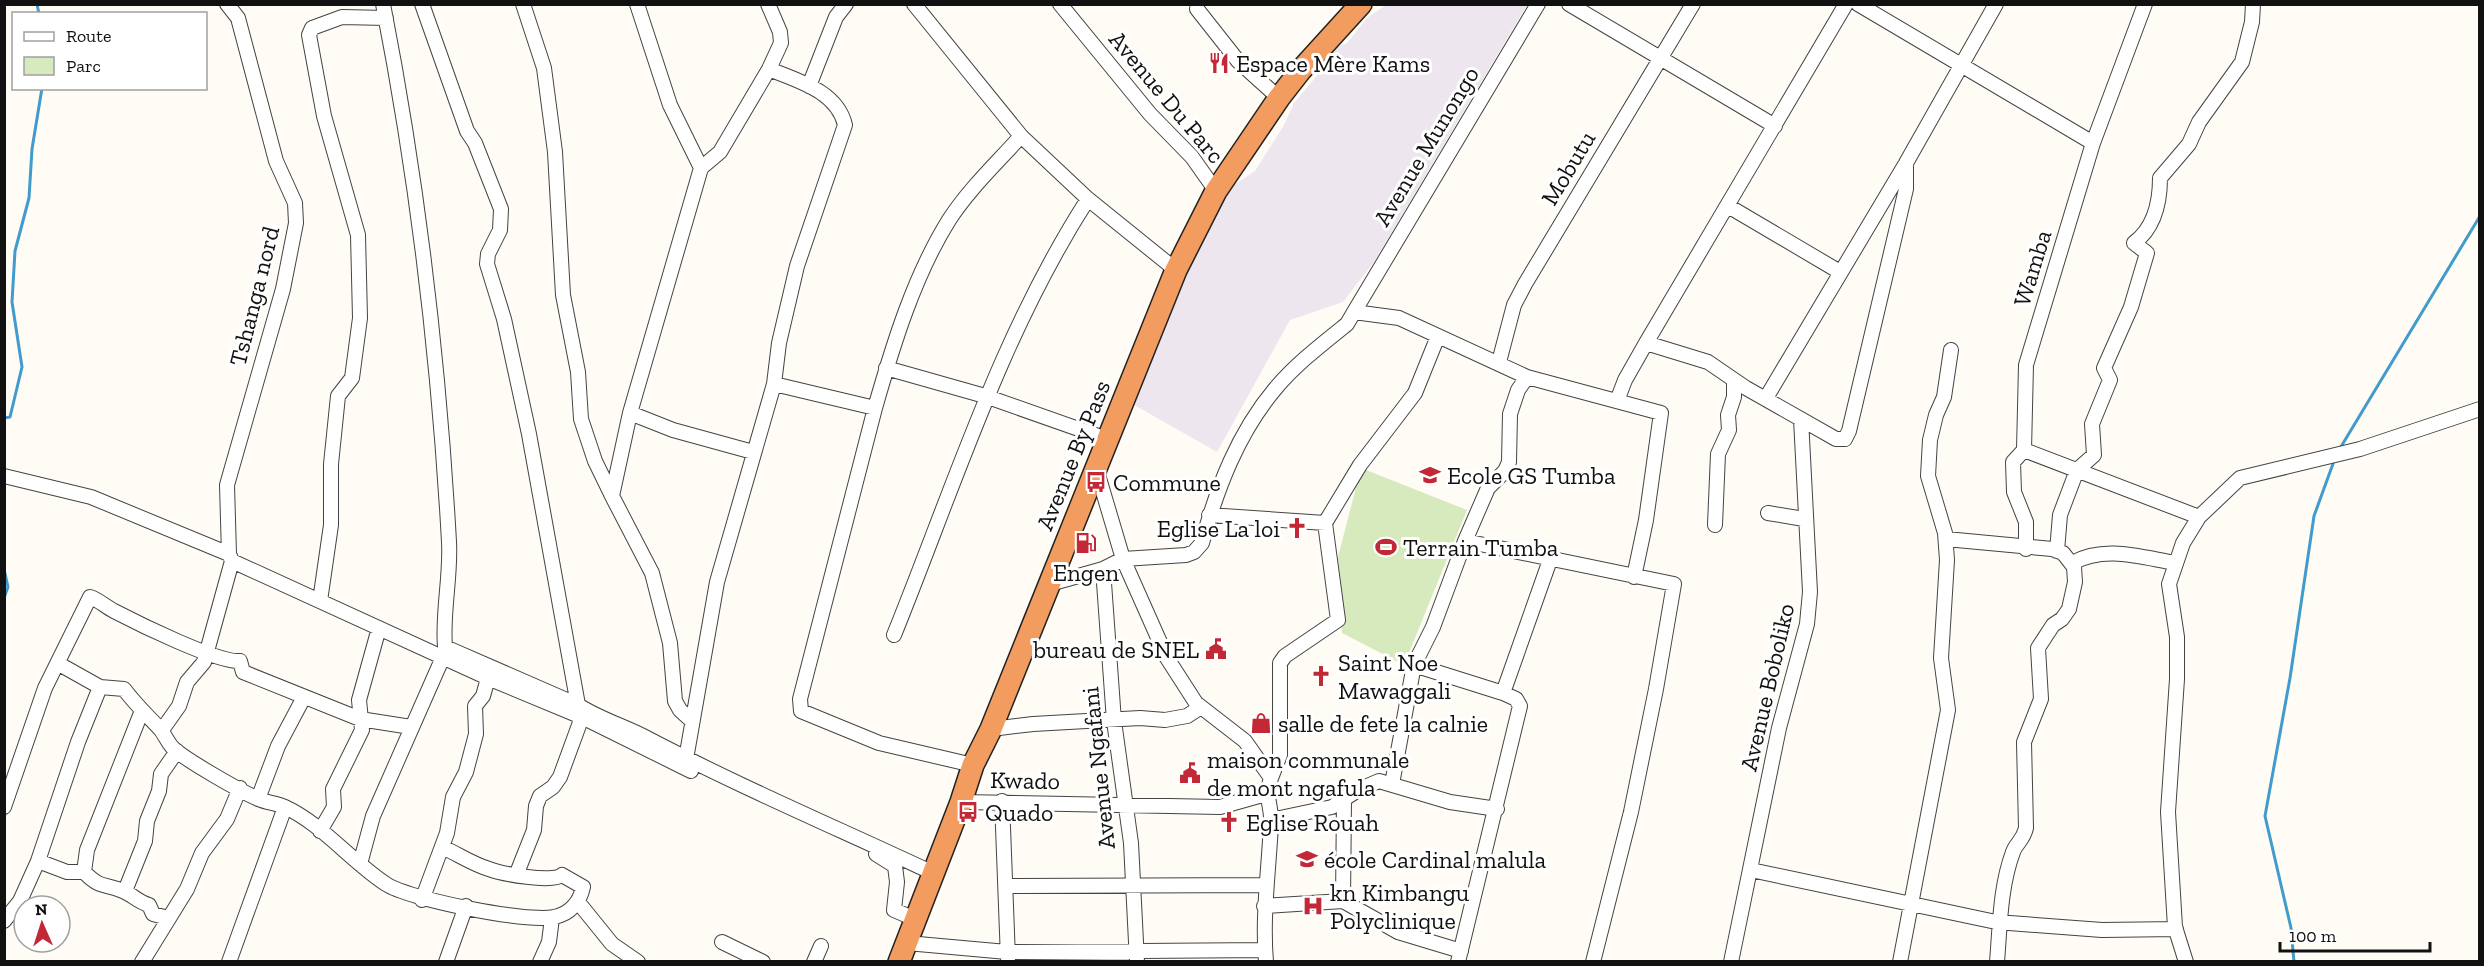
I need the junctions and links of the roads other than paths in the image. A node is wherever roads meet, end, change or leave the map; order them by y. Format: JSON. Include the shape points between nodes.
{"nodes":[{"id":1,"x":227,"y":4,"type":"edge"},
{"id":2,"x":422,"y":4,"type":"edge"},
{"id":3,"x":523,"y":4,"type":"edge"},
{"id":4,"x":637,"y":4,"type":"edge"},
{"id":5,"x":768,"y":4,"type":"edge"},
{"id":6,"x":846,"y":4,"type":"edge"},
{"id":7,"x":914,"y":4,"type":"edge"},
{"id":8,"x":1361,"y":4,"type":"edge"},
{"id":9,"x":1538,"y":4,"type":"edge"},
{"id":10,"x":1569,"y":4,"type":"edge"},
{"id":11,"x":1693,"y":4,"type":"edge"},
{"id":12,"x":1846,"y":4,"type":"edge"},
{"id":13,"x":1858,"y":4,"type":"edge"},
{"id":14,"x":1996,"y":4,"type":"edge"},
{"id":15,"x":2145,"y":4,"type":"edge"},
{"id":16,"x":2253,"y":4,"type":"edge"},
{"id":17,"x":1064,"y":6,"type":"edge"},
{"id":18,"x":1197,"y":9,"type":"dead end"},
{"id":19,"x":385,"y":11,"type":"edge"},
{"id":20,"x":1661,"y":57,"type":"junction"},
{"id":21,"x":1961,"y":66,"type":"junction"},
{"id":22,"x":769,"y":69,"type":"junction"},
{"id":23,"x":809,"y":86,"type":"junction"},
{"id":24,"x":1279,"y":98,"type":"junction"},
{"id":25,"x":1775,"y":126,"type":"junction"},
{"id":26,"x":1021,"y":136,"type":"junction"},
{"id":27,"x":2093,"y":143,"type":"junction"},
{"id":28,"x":1906,"y":163,"type":"junction"},
{"id":29,"x":701,"y":168,"type":"junction"},
{"id":30,"x":1216,"y":191,"type":"junction"},
{"id":31,"x":1088,"y":199,"type":"junction"},
{"id":32,"x":1728,"y":206,"type":"junction"},
{"id":33,"x":1176,"y":270,"type":"junction"},
{"id":34,"x":1840,"y":272,"type":"junction"},
{"id":35,"x":1354,"y":312,"type":"junction"},
{"id":36,"x":1438,"y":336,"type":"junction"},
{"id":37,"x":1646,"y":343,"type":"junction"},
{"id":38,"x":1951,"y":350,"type":"dead end"},
{"id":39,"x":1499,"y":362,"type":"junction"},
{"id":40,"x":886,"y":368,"type":"junction"},
{"id":41,"x":1527,"y":377,"type":"junction"},
{"id":42,"x":1734,"y":380,"type":"junction"},
{"id":43,"x":774,"y":384,"type":"junction"},
{"id":44,"x":986,"y":396,"type":"junction"},
{"id":45,"x":1766,"y":398,"type":"junction"},
{"id":46,"x":1617,"y":401,"type":"junction"},
{"id":47,"x":874,"y":408,"type":"junction"},
{"id":48,"x":2480,"y":409,"type":"edge"},
{"id":49,"x":630,"y":413,"type":"junction"},
{"id":50,"x":1801,"y":419,"type":"junction"},
{"id":51,"x":1107,"y":439,"type":"junction"},
{"id":52,"x":2024,"y":450,"type":"junction"},
{"id":53,"x":753,"y":452,"type":"junction"},
{"id":54,"x":1095,"y":466,"type":"junction"},
{"id":55,"x":2077,"y":470,"type":"junction"},
{"id":56,"x":4,"y":476,"type":"edge"},
{"id":57,"x":612,"y":496,"type":"junction"},
{"id":58,"x":1768,"y":513,"type":"dead end"},
{"id":59,"x":1209,"y":515,"type":"junction"},
{"id":60,"x":2199,"y":517,"type":"junction"},
{"id":61,"x":1804,"y":519,"type":"junction"},
{"id":62,"x":1325,"y":523,"type":"junction"},
{"id":63,"x":1715,"y":525,"type":"dead end"},
{"id":64,"x":1946,"y":539,"type":"junction"},
{"id":65,"x":1465,"y":541,"type":"junction"},
{"id":66,"x":2026,"y":549,"type":"junction"},
{"id":67,"x":2057,"y":551,"type":"junction"},
{"id":68,"x":231,"y":558,"type":"junction"},
{"id":69,"x":1122,"y":559,"type":"junction"},
{"id":70,"x":1550,"y":560,"type":"junction"},
{"id":71,"x":2175,"y":562,"type":"junction"},
{"id":72,"x":2072,"y":563,"type":"junction"},
{"id":73,"x":1103,"y":569,"type":"junction"},
{"id":74,"x":1634,"y":577,"type":"junction"},
{"id":75,"x":1050,"y":584,"type":"junction"},
{"id":76,"x":320,"y":601,"type":"junction"},
{"id":77,"x":379,"y":628,"type":"junction"},
{"id":78,"x":894,"y":635,"type":"dead end"},
{"id":79,"x":208,"y":652,"type":"junction"},
{"id":80,"x":443,"y":657,"type":"junction"},
{"id":81,"x":59,"y":664,"type":"junction"},
{"id":82,"x":1414,"y":665,"type":"junction"},
{"id":83,"x":488,"y":678,"type":"junction"},
{"id":84,"x":100,"y":687,"type":"junction"},
{"id":85,"x":1503,"y":693,"type":"junction"},
{"id":86,"x":304,"y":697,"type":"junction"},
{"id":87,"x":1201,"y":707,"type":"junction"},
{"id":88,"x":580,"y":711,"type":"junction"},
{"id":89,"x":141,"y":712,"type":"junction"},
{"id":90,"x":360,"y":719,"type":"junction"},
{"id":91,"x":692,"y":721,"type":"junction"},
{"id":92,"x":1114,"y":721,"type":"junction"},
{"id":93,"x":411,"y":727,"type":"junction"},
{"id":94,"x":991,"y":729,"type":"junction"},
{"id":95,"x":162,"y":730,"type":"junction"},
{"id":96,"x":177,"y":751,"type":"junction"},
{"id":97,"x":686,"y":759,"type":"junction"},
{"id":98,"x":973,"y":765,"type":"junction"},
{"id":99,"x":1271,"y":778,"type":"junction"},
{"id":100,"x":1392,"y":784,"type":"junction"},
{"id":101,"x":240,"y":788,"type":"junction"},
{"id":102,"x":1266,"y":794,"type":"junction"},
{"id":103,"x":258,"y":799,"type":"junction"},
{"id":104,"x":1344,"y":800,"type":"junction"},
{"id":105,"x":1002,"y":801,"type":"junction"},
{"id":106,"x":961,"y":802,"type":"junction"},
{"id":107,"x":1124,"y":806,"type":"junction"},
{"id":108,"x":4,"y":807,"type":"edge"},
{"id":109,"x":285,"y":807,"type":"junction"},
{"id":110,"x":1497,"y":809,"type":"junction"},
{"id":111,"x":1271,"y":820,"type":"junction"},
{"id":112,"x":320,"y":831,"type":"junction"},
{"id":113,"x":442,"y":848,"type":"junction"},
{"id":114,"x":38,"y":861,"type":"junction"},
{"id":115,"x":360,"y":864,"type":"junction"},
{"id":116,"x":1751,"y":870,"type":"junction"},
{"id":117,"x":84,"y":872,"type":"junction"},
{"id":118,"x":517,"y":873,"type":"junction"},
{"id":119,"x":933,"y":873,"type":"junction"},
{"id":120,"x":1131,"y":885,"type":"junction"},
{"id":121,"x":1266,"y":885,"type":"junction"},
{"id":122,"x":1007,"y":886,"type":"junction"},
{"id":123,"x":125,"y":891,"type":"junction"},
{"id":124,"x":422,"y":900,"type":"junction"},
{"id":125,"x":1343,"y":901,"type":"junction"},
{"id":126,"x":578,"y":902,"type":"junction"},
{"id":127,"x":466,"y":906,"type":"junction"},
{"id":128,"x":1264,"y":906,"type":"junction"},
{"id":129,"x":1913,"y":906,"type":"junction"},
{"id":130,"x":168,"y":918,"type":"junction"},
{"id":131,"x":552,"y":918,"type":"junction"},
{"id":132,"x":915,"y":919,"type":"junction"},
{"id":133,"x":4,"y":921,"type":"edge"},
{"id":134,"x":2000,"y":922,"type":"junction"},
{"id":135,"x":2176,"y":929,"type":"junction"},
{"id":136,"x":722,"y":942,"type":"dead end"},
{"id":137,"x":821,"y":946,"type":"dead end"},
{"id":138,"x":903,"y":952,"type":"edge"},
{"id":139,"x":1265,"y":956,"type":"edge"},
{"id":140,"x":1460,"y":956,"type":"edge"},
{"id":141,"x":1008,"y":957,"type":"edge"},
{"id":142,"x":1137,"y":957,"type":"edge"},
{"id":143,"x":1594,"y":959,"type":"edge"},
{"id":144,"x":142,"y":962,"type":"edge"},
{"id":145,"x":229,"y":962,"type":"edge"},
{"id":146,"x":446,"y":962,"type":"edge"},
{"id":147,"x":540,"y":962,"type":"edge"},
{"id":148,"x":638,"y":962,"type":"edge"},
{"id":149,"x":762,"y":962,"type":"edge"},
{"id":150,"x":814,"y":962,"type":"edge"},
{"id":151,"x":1609,"y":962,"type":"edge"},
{"id":152,"x":1731,"y":962,"type":"edge"},
{"id":153,"x":1900,"y":962,"type":"edge"},
{"id":154,"x":1996,"y":962,"type":"edge"},
{"id":155,"x":2186,"y":962,"type":"edge"}],
"edges":[{"from":1,"to":68,"type":"street","name":"Tshanga nord","via":[[238,18],[276,161],[295,203],[296,223],[283,289],[227,484]]},
{"from":2,"to":88,"type":"street","via":[[467,131],[501,209],[500,230],[487,264],[504,319],[529,434]]},
{"from":3,"to":57,"type":"street","via":[[545,78],[555,152],[563,295],[578,372],[581,419]]},
{"from":4,"to":29,"type":"street","via":[[669,105]]},
{"from":5,"to":22,"type":"street","via":[[782,38]]},
{"from":6,"to":23,"type":"street","via":[[836,17]]},
{"from":7,"to":26,"type":"street"},
{"from":8,"to":24,"type":"highway","name":"Avenue By Pass"},
{"from":9,"to":35,"type":"street","name":"Avenue Munongo"},
{"from":10,"to":20,"type":"street"},
{"from":11,"to":20,"type":"street","name":"Mobutu"},
{"from":12,"to":25,"type":"street"},
{"from":13,"to":21,"type":"street"},
{"from":14,"to":21,"type":"street"},
{"from":15,"to":27,"type":"street","name":"Wamba"},
{"from":16,"to":55,"type":"street","via":[[2242,62],[2199,122],[2189,144],[2160,178],[2160,197],[2148,233],[2134,243],[2147,253],[2143,276],[2104,368],[2110,380],[2092,424],[2094,455]]},
{"from":17,"to":30,"type":"street","name":"Avenue Du Parc","via":[[1150,114],[1192,157]]},
{"from":18,"to":24,"type":"street","via":[[1238,61]]},
{"from":19,"to":76,"type":"street","via":[[342,17],[312,28],[309,35],[324,116],[358,235],[360,318],[352,378],[338,396],[331,464],[331,525]]},
{"from":19,"to":88,"type":"street","via":[[427,268],[449,545],[445,647]]},
{"from":20,"to":25,"type":"street"},
{"from":20,"to":39,"type":"street","name":"Mobutu","via":[[1519,295]]},
{"from":21,"to":27,"type":"street"},
{"from":21,"to":28,"type":"street"},
{"from":22,"to":23,"type":"street"},
{"from":22,"to":29,"type":"street","via":[[720,152]]},
{"from":23,"to":43,"type":"street","via":[[834,102],[845,125],[797,266]]},
{"from":24,"to":30,"type":"highway","name":"Avenue By Pass"},
{"from":25,"to":32,"type":"street"},
{"from":26,"to":31,"type":"street"},
{"from":26,"to":40,"type":"street","via":[[950,219],[931,253]]},
{"from":27,"to":52,"type":"street","name":"Wamba","via":[[2026,365]]},
{"from":28,"to":34,"type":"street"},
{"from":28,"to":50,"type":"street","via":[[1904,197],[1849,431],[1841,441]]},
{"from":29,"to":49,"type":"street"},
{"from":30,"to":33,"type":"highway","name":"Avenue By Pass"},
{"from":31,"to":33,"type":"street"},
{"from":31,"to":44,"type":"street","via":[[1038,283]]},
{"from":32,"to":34,"type":"street"},
{"from":32,"to":37,"type":"street"},
{"from":33,"to":51,"type":"highway","name":"Avenue By Pass"},
{"from":34,"to":45,"type":"street"},
{"from":35,"to":36,"type":"street","via":[[1399,318]]},
{"from":35,"to":59,"type":"street","name":"Avenue Munongo","via":[[1347,324],[1273,391],[1235,451]]},
{"from":36,"to":39,"type":"street"},
{"from":36,"to":62,"type":"street","via":[[1415,393],[1360,465]]},
{"from":37,"to":42,"type":"street","via":[[1708,362]]},
{"from":37,"to":46,"type":"street"},
{"from":38,"to":64,"type":"street","via":[[1944,397],[1930,440],[1928,476]]},
{"from":39,"to":41,"type":"street"},
{"from":40,"to":44,"type":"street"},
{"from":40,"to":47,"type":"street"},
{"from":41,"to":46,"type":"street"},
{"from":41,"to":65,"type":"street","via":[[1510,414],[1509,462],[1488,488]]},
{"from":42,"to":45,"type":"street"},
{"from":42,"to":63,"type":"street","via":[[1729,430],[1718,454]]},
{"from":43,"to":47,"type":"street"},
{"from":43,"to":53,"type":"street"},
{"from":44,"to":51,"type":"street"},
{"from":44,"to":78,"type":"street"},
{"from":45,"to":50,"type":"street"},
{"from":46,"to":74,"type":"street","via":[[1661,412]]},
{"from":47,"to":98,"type":"street","via":[[802,683],[801,711],[879,743]]},
{"from":48,"to":60,"type":"street","via":[[2360,449],[2243,477]]},
{"from":49,"to":53,"type":"street","via":[[673,430]]},
{"from":49,"to":57,"type":"street"},
{"from":50,"to":61,"type":"street","name":"Avenue Boboliko"},
{"from":51,"to":54,"type":"highway","name":"Avenue By Pass"},
{"from":52,"to":55,"type":"street"},
{"from":52,"to":66,"type":"street","name":"Wamba","via":[[2013,462],[2021,515],[2026,522]]},
{"from":53,"to":91,"type":"street","via":[[717,582]]},
{"from":54,"to":69,"type":"street"},
{"from":54,"to":75,"type":"highway","name":"Avenue By Pass"},
{"from":55,"to":60,"type":"street"},
{"from":55,"to":67,"type":"street","via":[[2060,515]]},
{"from":56,"to":68,"type":"street","via":[[91,498]]},
{"from":57,"to":91,"type":"street","via":[[652,573],[670,643],[675,701]]},
{"from":58,"to":61,"type":"street"},
{"from":59,"to":62,"type":"street"},
{"from":59,"to":69,"type":"street","name":"Avenue Munongo","via":[[1202,543],[1194,552]]},
{"from":60,"to":71,"type":"street"},
{"from":61,"to":116,"type":"street","name":"Avenue Boboliko","via":[[1810,592],[1807,624],[1779,728]]},
{"from":62,"to":99,"type":"street","via":[[1338,620],[1280,663],[1280,754]]},
{"from":64,"to":66,"type":"street"},
{"from":64,"to":129,"type":"street","via":[[1941,658],[1948,710]]},
{"from":65,"to":70,"type":"street"},
{"from":65,"to":82,"type":"street","via":[[1433,627]]},
{"from":66,"to":67,"type":"street"},
{"from":67,"to":72,"type":"street"},
{"from":68,"to":76,"type":"street"},
{"from":68,"to":79,"type":"street","name":"Tshanga nord"},
{"from":69,"to":73,"type":"street"},
{"from":69,"to":87,"type":"street","via":[[1167,658]]},
{"from":70,"to":74,"type":"street"},
{"from":70,"to":85,"type":"street"},
{"from":71,"to":72,"type":"street","via":[[2104,552]]},
{"from":71,"to":135,"type":"street","via":[[2169,584],[2177,637],[2177,702],[2168,812]]},
{"from":72,"to":134,"type":"street","via":[[2075,582],[2069,609],[2038,648],[2041,699],[2024,742],[2026,828],[2023,841],[2013,852]]},
{"from":73,"to":75,"type":"street"},
{"from":73,"to":92,"type":"street","name":"Avenue Ngafani"},
{"from":74,"to":143,"type":"street","via":[[1674,584],[1631,812]]},
{"from":75,"to":94,"type":"highway","name":"Avenue By Pass"},
{"from":76,"to":77,"type":"street"},
{"from":77,"to":80,"type":"street"},
{"from":77,"to":90,"type":"street","via":[[359,700]]},
{"from":79,"to":81,"type":"street","via":[[88,597]]},
{"from":79,"to":86,"type":"street","via":[[230,662],[240,661],[243,672]]},
{"from":79,"to":95,"type":"street","name":"Tshanga nord"},
{"from":80,"to":83,"type":"street"},
{"from":80,"to":93,"type":"street"},
{"from":81,"to":84,"type":"street"},
{"from":81,"to":108,"type":"street","via":[[41,699]]},
{"from":82,"to":85,"type":"street"},
{"from":82,"to":100,"type":"street"},
{"from":83,"to":88,"type":"street"},
{"from":83,"to":113,"type":"street","via":[[483,696],[475,706],[476,734],[464,778],[453,797]]},
{"from":84,"to":89,"type":"street","via":[[124,689]]},
{"from":84,"to":114,"type":"street"},
{"from":85,"to":110,"type":"street","via":[[1516,699],[1520,706]]},
{"from":86,"to":90,"type":"street"},
{"from":86,"to":103,"type":"street","via":[[278,746]]},
{"from":87,"to":92,"type":"street","via":[[1187,716],[1165,720]]},
{"from":87,"to":99,"type":"street","via":[[1245,741]]},
{"from":88,"to":97,"type":"street","via":[[614,721]]},
{"from":88,"to":118,"type":"street","via":[[560,777],[540,796],[536,806],[534,830]]},
{"from":88,"to":132,"type":"street","via":[[682,767],[873,852],[895,866],[894,910]]},
{"from":89,"to":95,"type":"street"},
{"from":89,"to":117,"type":"street","via":[[87,850]]},
{"from":90,"to":93,"type":"street"},
{"from":90,"to":112,"type":"street","via":[[362,730],[333,789],[334,807]]},
{"from":91,"to":97,"type":"street"},
{"from":92,"to":94,"type":"street"},
{"from":92,"to":107,"type":"street","name":"Avenue Ngafani"},
{"from":93,"to":115,"type":"street","via":[[373,816]]},
{"from":94,"to":98,"type":"highway","name":"Avenue By Pass"},
{"from":95,"to":96,"type":"street"},
{"from":96,"to":101,"type":"street"},
{"from":96,"to":123,"type":"street","via":[[161,774],[145,841]]},
{"from":97,"to":119,"type":"street"},
{"from":98,"to":106,"type":"highway","name":"Avenue By Pass"},
{"from":99,"to":102,"type":"street"},
{"from":100,"to":104,"type":"street","via":[[1369,784]]},
{"from":100,"to":110,"type":"street","via":[[1450,802]]},
{"from":101,"to":103,"type":"street"},
{"from":101,"to":130,"type":"street","via":[[227,819],[202,853],[187,889]]},
{"from":102,"to":107,"type":"street","name":"Kwado","via":[[1220,807]]},
{"from":102,"to":111,"type":"street"},
{"from":103,"to":109,"type":"street"},
{"from":104,"to":111,"type":"street","via":[[1319,811]]},
{"from":104,"to":125,"type":"street"},
{"from":105,"to":106,"type":"street","name":"Kwado"},
{"from":105,"to":107,"type":"street","name":"Kwado"},
{"from":105,"to":122,"type":"street"},
{"from":106,"to":119,"type":"highway","name":"Avenue By Pass"},
{"from":107,"to":120,"type":"street","name":"Avenue Ngafani","via":[[1131,843]]},
{"from":109,"to":112,"type":"street"},
{"from":109,"to":145,"type":"street"},
{"from":110,"to":140,"type":"street"},
{"from":111,"to":121,"type":"street"},
{"from":112,"to":115,"type":"street"},
{"from":113,"to":118,"type":"street","via":[[492,870]]},
{"from":113,"to":124,"type":"street"},
{"from":114,"to":117,"type":"street","via":[[67,872]]},
{"from":114,"to":133,"type":"street","via":[[20,901]]},
{"from":115,"to":124,"type":"street","via":[[386,885]]},
{"from":116,"to":129,"type":"street"},
{"from":116,"to":152,"type":"street","name":"Avenue Boboliko"},
{"from":117,"to":123,"type":"street","via":[[98,885]]},
{"from":118,"to":126,"type":"street","via":[[542,880],[562,875],[583,887]]},
{"from":119,"to":132,"type":"highway","name":"Avenue By Pass"},
{"from":120,"to":121,"type":"street"},
{"from":120,"to":122,"type":"street"},
{"from":120,"to":142,"type":"street","name":"Avenue Ngafani"},
{"from":121,"to":128,"type":"street"},
{"from":122,"to":141,"type":"street"},
{"from":123,"to":130,"type":"street","via":[[136,901],[149,904],[153,914]]},
{"from":124,"to":127,"type":"street"},
{"from":125,"to":128,"type":"street"},
{"from":125,"to":140,"type":"street","via":[[1398,932]]},
{"from":126,"to":131,"type":"street"},
{"from":126,"to":148,"type":"street","via":[[612,944]]},
{"from":127,"to":131,"type":"street","via":[[515,917]]},
{"from":127,"to":146,"type":"street"},
{"from":128,"to":139,"type":"street"},
{"from":129,"to":134,"type":"street"},
{"from":129,"to":153,"type":"street"},
{"from":130,"to":144,"type":"street"},
{"from":131,"to":147,"type":"street","via":[[548,948]]},
{"from":132,"to":138,"type":"highway","name":"Avenue By Pass"},
{"from":134,"to":135,"type":"street","via":[[2102,930]]},
{"from":134,"to":154,"type":"street"},
{"from":135,"to":155,"type":"street"},
{"from":136,"to":149,"type":"street"},
{"from":137,"to":150,"type":"street"},
{"from":138,"to":141,"type":"street"},
{"from":139,"to":142,"type":"street"},
{"from":141,"to":142,"type":"street"},
{"from":143,"to":151,"type":"street"}]}
